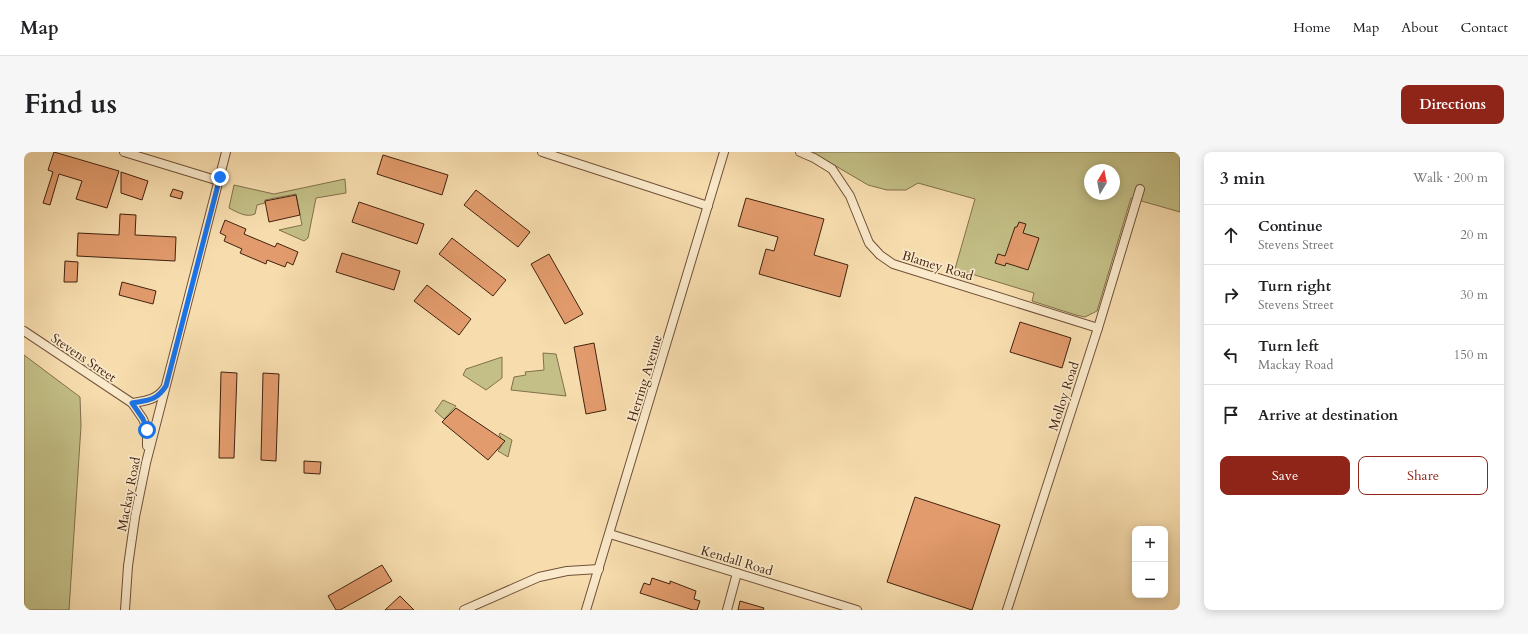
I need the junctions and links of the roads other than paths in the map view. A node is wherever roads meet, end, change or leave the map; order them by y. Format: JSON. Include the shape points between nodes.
{"nodes":[{"id":1,"x":124,"y":152,"type":"edge"},
{"id":2,"x":226,"y":152,"type":"edge"},
{"id":3,"x":542,"y":152,"type":"edge"},
{"id":4,"x":724,"y":152,"type":"edge"},
{"id":5,"x":800,"y":152,"type":"edge"},
{"id":6,"x":219,"y":180,"type":"junction"},
{"id":7,"x":1140,"y":189,"type":"dead end"},
{"id":8,"x":708,"y":206,"type":"junction"},
{"id":9,"x":1098,"y":328,"type":"junction"},
{"id":10,"x":24,"y":331,"type":"edge"},
{"id":11,"x":166,"y":386,"type":"junction"},
{"id":12,"x":132,"y":403,"type":"junction"},
{"id":13,"x":146,"y":463,"type":"junction"},
{"id":14,"x":610,"y":534,"type":"junction"},
{"id":15,"x":599,"y":569,"type":"junction"},
{"id":16,"x":738,"y":573,"type":"junction"},
{"id":17,"x":125,"y":610,"type":"edge"},
{"id":18,"x":464,"y":610,"type":"edge"},
{"id":19,"x":586,"y":610,"type":"edge"},
{"id":20,"x":726,"y":610,"type":"edge"},
{"id":21,"x":857,"y":610,"type":"edge"},
{"id":22,"x":1007,"y":610,"type":"edge"}],
"edges":[{"from":1,"to":6,"type":"street"},
{"from":2,"to":6,"type":"street","name":"Mackay Road"},
{"from":3,"to":8,"type":"street"},
{"from":4,"to":8,"type":"street","name":"Herring Avenue"},
{"from":5,"to":9,"type":"street","name":"Blamey Road","via":[[832,169],[850,196],[869,243],[893,264]]},
{"from":6,"to":11,"type":"street","name":"Mackay Road"},
{"from":7,"to":9,"type":"street","name":"Molloy Road"},
{"from":8,"to":14,"type":"street","name":"Herring Avenue"},
{"from":9,"to":22,"type":"street","name":"Molloy Road"},
{"from":10,"to":12,"type":"street","name":"Stevens Street"},
{"from":11,"to":12,"type":"street","via":[[160,395],[150,400]]},
{"from":11,"to":13,"type":"street","name":"Mackay Road"},
{"from":12,"to":13,"type":"street","name":"Stevens Street","via":[[147,430]]},
{"from":13,"to":17,"type":"street","name":"Mackay Road","via":[[135,517]]},
{"from":14,"to":15,"type":"street","name":"Herring Avenue"},
{"from":14,"to":16,"type":"street","name":"Kendall Road"},
{"from":15,"to":18,"type":"street","via":[[567,571],[539,577]]},
{"from":15,"to":19,"type":"street","name":"Herring Avenue"},
{"from":16,"to":20,"type":"street"},
{"from":16,"to":21,"type":"street","name":"Kendall Road"}]}
